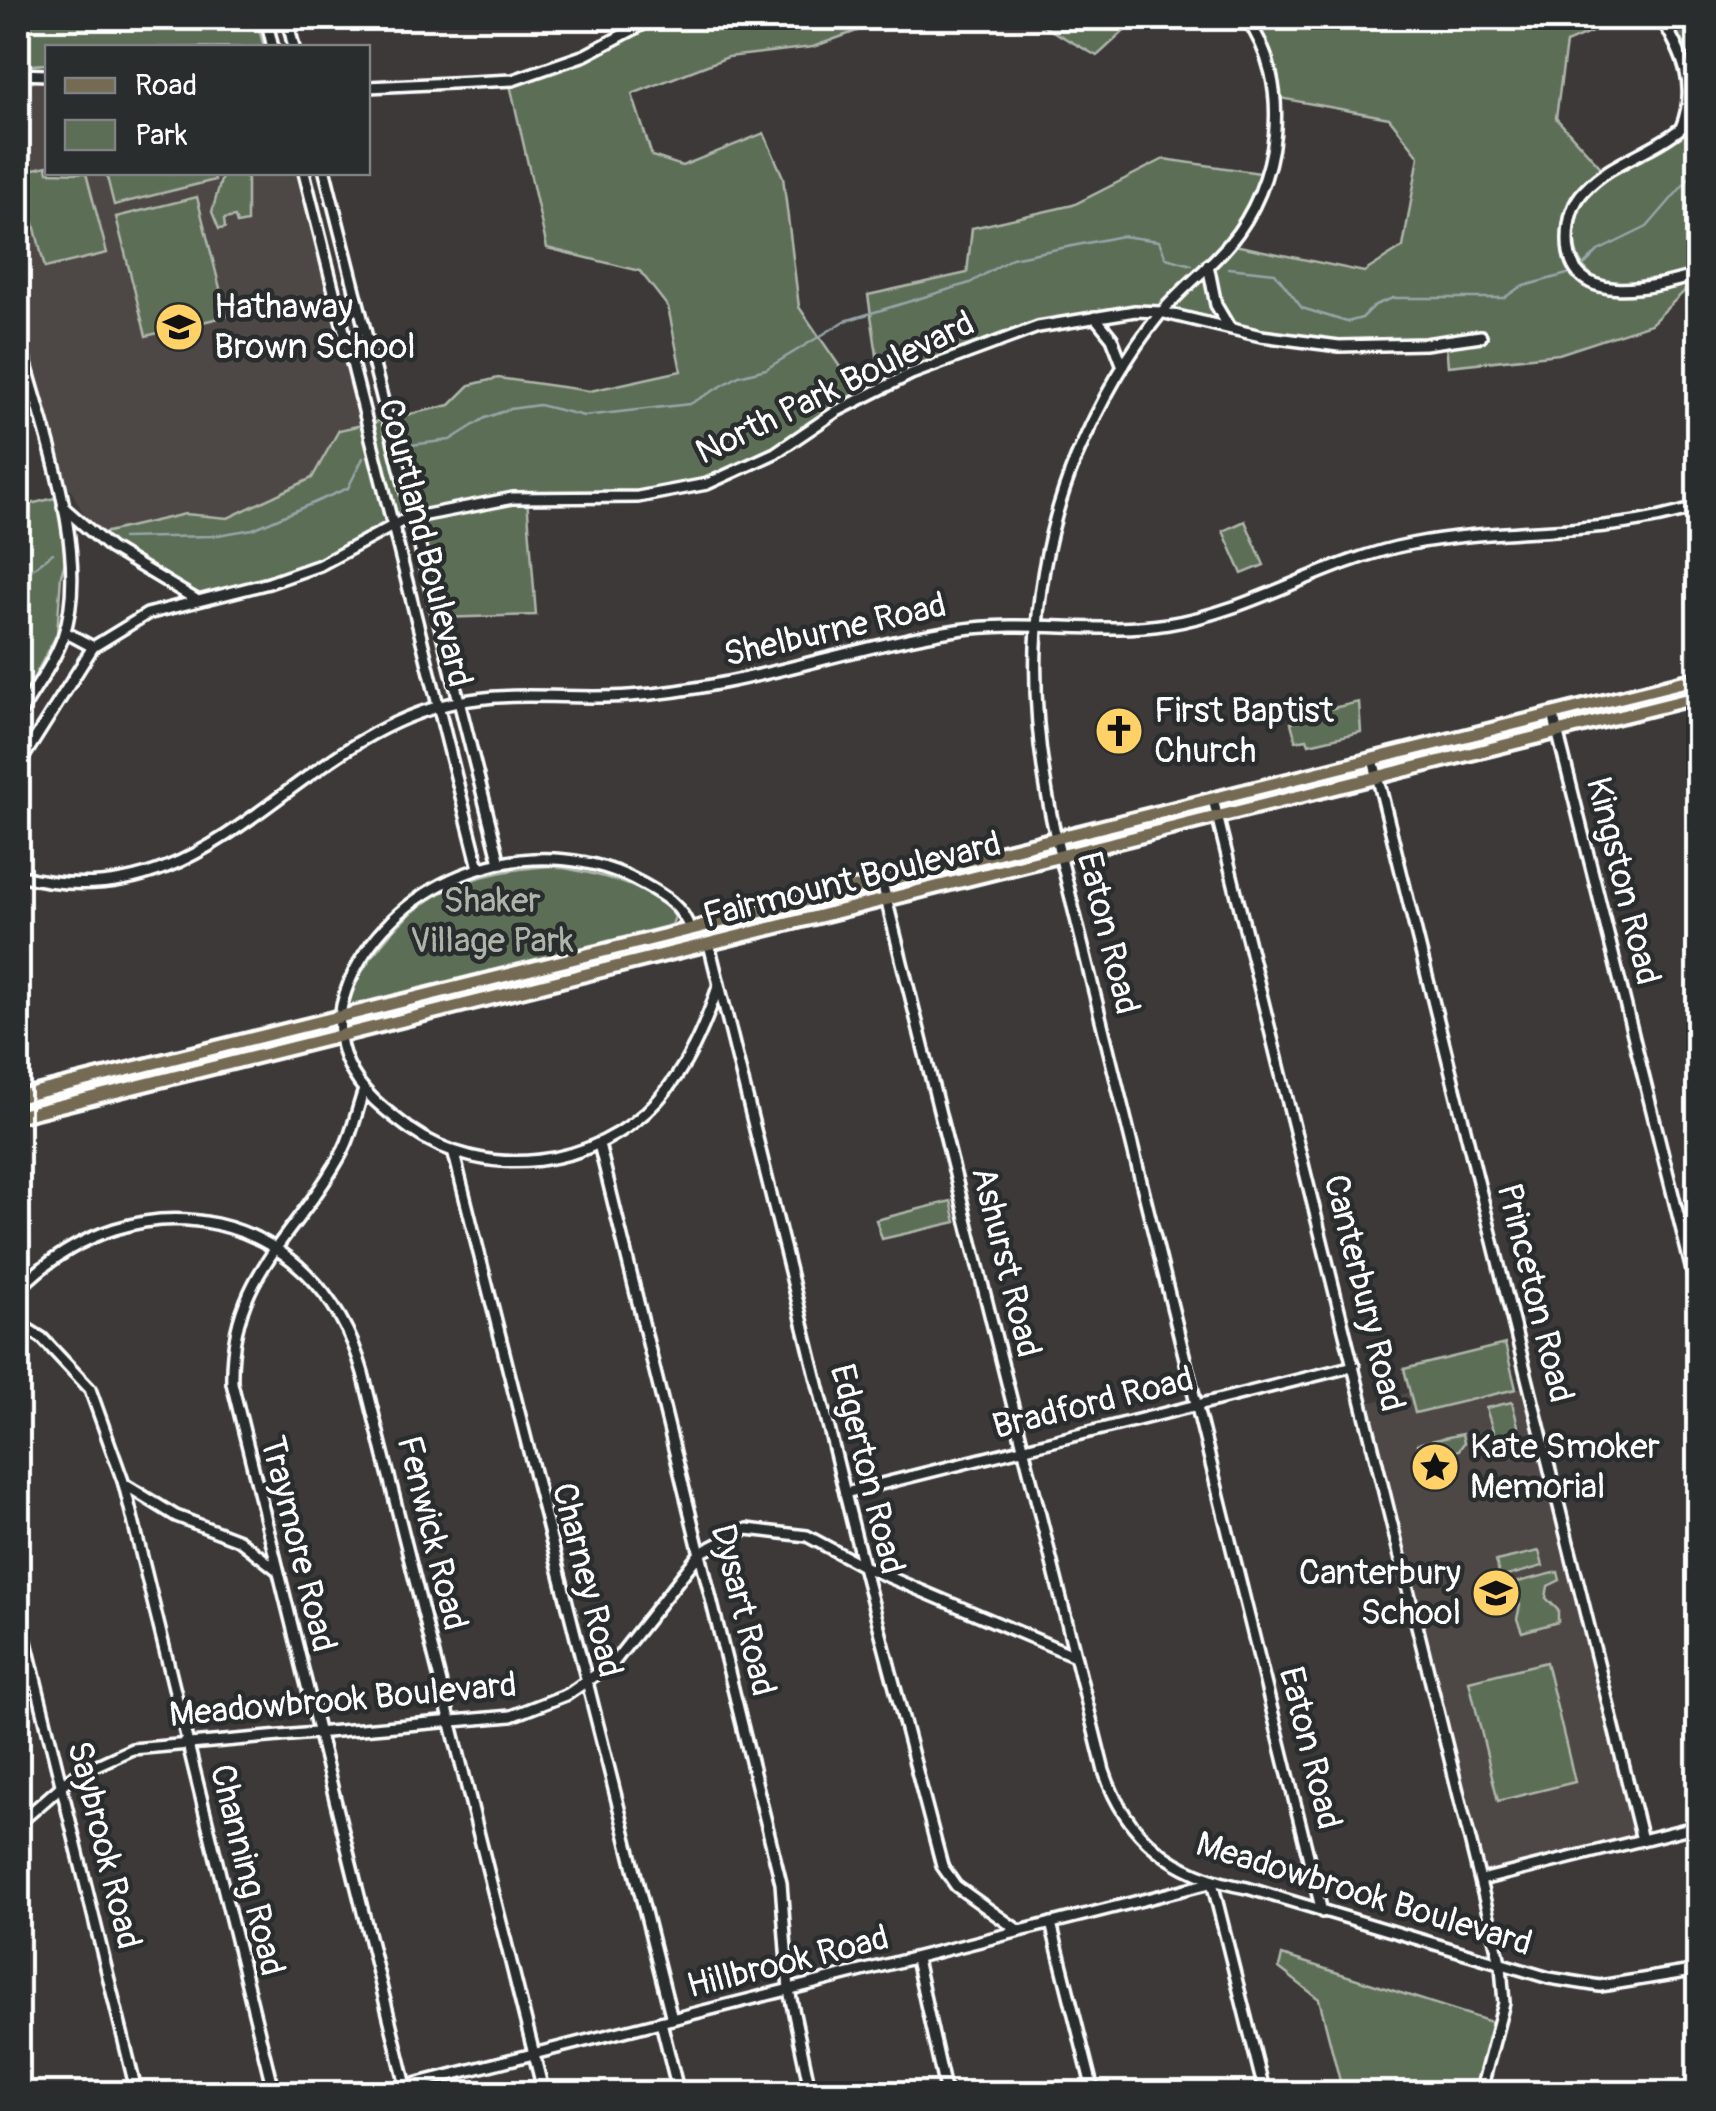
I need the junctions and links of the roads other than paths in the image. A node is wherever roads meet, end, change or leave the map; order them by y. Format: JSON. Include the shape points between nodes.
{"nodes":[{"id":1,"x":266,"y":18,"type":"edge"},
{"id":2,"x":287,"y":18,"type":"edge"},
{"id":3,"x":655,"y":18,"type":"edge"},
{"id":4,"x":1246,"y":18,"type":"edge"},
{"id":5,"x":1662,"y":18,"type":"edge"},
{"id":6,"x":272,"y":45,"type":"edge"},
{"id":7,"x":293,"y":45,"type":"edge"},
{"id":8,"x":18,"y":74,"type":"edge"},
{"id":9,"x":45,"y":74,"type":"edge"},
{"id":10,"x":370,"y":86,"type":"edge"},
{"id":11,"x":305,"y":175,"type":"edge"},
{"id":12,"x":327,"y":175,"type":"edge"},
{"id":13,"x":1208,"y":265,"type":"junction"},
{"id":14,"x":1698,"y":275,"type":"edge"},
{"id":15,"x":353,"y":283,"type":"junction"},
{"id":16,"x":333,"y":288,"type":"junction"},
{"id":17,"x":1161,"y":312,"type":"junction"},
{"id":18,"x":1095,"y":317,"type":"junction"},
{"id":19,"x":1229,"y":327,"type":"junction"},
{"id":20,"x":18,"y":335,"type":"edge"},
{"id":21,"x":1481,"y":336,"type":"dead end"},
{"id":22,"x":1122,"y":364,"type":"junction"},
{"id":23,"x":62,"y":507,"type":"junction"},
{"id":24,"x":1698,"y":507,"type":"edge"},
{"id":25,"x":412,"y":518,"type":"junction"},
{"id":26,"x":393,"y":526,"type":"junction"},
{"id":27,"x":195,"y":600,"type":"junction"},
{"id":28,"x":1034,"y":623,"type":"junction"},
{"id":29,"x":65,"y":632,"type":"junction"},
{"id":30,"x":93,"y":646,"type":"junction"},
{"id":31,"x":1698,"y":678,"type":"edge"},
{"id":32,"x":1698,"y":696,"type":"edge"},
{"id":33,"x":459,"y":702,"type":"junction"},
{"id":34,"x":438,"y":707,"type":"junction"},
{"id":35,"x":1553,"y":714,"type":"junction"},
{"id":36,"x":18,"y":717,"type":"edge"},
{"id":37,"x":1558,"y":732,"type":"junction"},
{"id":38,"x":1373,"y":759,"type":"junction"},
{"id":39,"x":18,"y":766,"type":"edge"},
{"id":40,"x":1377,"y":777,"type":"junction"},
{"id":41,"x":1250,"y":790,"type":"junction"},
{"id":42,"x":1212,"y":799,"type":"junction"},
{"id":43,"x":1256,"y":808,"type":"junction"},
{"id":44,"x":1217,"y":817,"type":"junction"},
{"id":45,"x":1056,"y":838,"type":"junction"},
{"id":46,"x":1061,"y":856,"type":"junction"},
{"id":47,"x":500,"y":863,"type":"junction"},
{"id":48,"x":480,"y":868,"type":"junction"},
{"id":49,"x":18,"y":876,"type":"edge"},
{"id":50,"x":882,"y":882,"type":"junction"},
{"id":51,"x":887,"y":900,"type":"junction"},
{"id":52,"x":690,"y":930,"type":"junction"},
{"id":53,"x":709,"y":944,"type":"junction"},
{"id":54,"x":719,"y":985,"type":"junction"},
{"id":55,"x":339,"y":1017,"type":"junction"},
{"id":56,"x":341,"y":1036,"type":"junction"},
{"id":57,"x":364,"y":1090,"type":"junction"},
{"id":58,"x":18,"y":1096,"type":"edge"},
{"id":59,"x":18,"y":1116,"type":"edge"},
{"id":60,"x":599,"y":1144,"type":"junction"},
{"id":61,"x":454,"y":1154,"type":"junction"},
{"id":62,"x":273,"y":1248,"type":"junction"},
{"id":63,"x":18,"y":1290,"type":"edge"},
{"id":64,"x":1698,"y":1295,"type":"edge"},
{"id":65,"x":18,"y":1322,"type":"edge"},
{"id":66,"x":1354,"y":1366,"type":"junction"},
{"id":67,"x":1197,"y":1404,"type":"junction"},
{"id":68,"x":1024,"y":1449,"type":"junction"},
{"id":69,"x":124,"y":1484,"type":"junction"},
{"id":70,"x":845,"y":1492,"type":"junction"},
{"id":71,"x":700,"y":1553,"type":"junction"},
{"id":72,"x":862,"y":1566,"type":"junction"},
{"id":73,"x":276,"y":1568,"type":"junction"},
{"id":74,"x":18,"y":1609,"type":"edge"},
{"id":75,"x":1074,"y":1656,"type":"junction"},
{"id":76,"x":584,"y":1684,"type":"junction"},
{"id":77,"x":451,"y":1722,"type":"junction"},
{"id":78,"x":316,"y":1732,"type":"junction"},
{"id":79,"x":186,"y":1743,"type":"junction"},
{"id":80,"x":61,"y":1784,"type":"junction"},
{"id":81,"x":18,"y":1824,"type":"edge"},
{"id":82,"x":1698,"y":1826,"type":"edge"},
{"id":83,"x":1642,"y":1840,"type":"junction"},
{"id":84,"x":1481,"y":1880,"type":"junction"},
{"id":85,"x":1212,"y":1882,"type":"junction"},
{"id":86,"x":1322,"y":1912,"type":"junction"},
{"id":87,"x":1051,"y":1923,"type":"junction"},
{"id":88,"x":1019,"y":1931,"type":"junction"},
{"id":89,"x":916,"y":1959,"type":"junction"},
{"id":90,"x":1501,"y":1966,"type":"junction"},
{"id":91,"x":1698,"y":1970,"type":"edge"},
{"id":92,"x":789,"y":1990,"type":"junction"},
{"id":93,"x":666,"y":2020,"type":"junction"},
{"id":94,"x":533,"y":2056,"type":"junction"},
{"id":95,"x":408,"y":2090,"type":"edge"},
{"id":96,"x":137,"y":2094,"type":"edge"},
{"id":97,"x":274,"y":2094,"type":"edge"},
{"id":98,"x":375,"y":2094,"type":"edge"},
{"id":99,"x":544,"y":2094,"type":"edge"},
{"id":100,"x":679,"y":2094,"type":"edge"},
{"id":101,"x":811,"y":2094,"type":"edge"},
{"id":102,"x":946,"y":2094,"type":"edge"},
{"id":103,"x":1094,"y":2094,"type":"edge"},
{"id":104,"x":1265,"y":2094,"type":"edge"},
{"id":105,"x":1480,"y":2094,"type":"edge"}],
"edges":[{"from":1,"to":6,"type":"street"},
{"from":2,"to":7,"type":"street"},
{"from":3,"to":10,"type":"street","via":[[586,55],[513,80]]},
{"from":4,"to":13,"type":"street","name":"Eaton Road","via":[[1270,75],[1274,141],[1247,219]]},
{"from":5,"to":14,"type":"street","via":[[1689,78],[1681,128],[1590,184],[1573,208],[1568,245],[1583,276],[1606,289],[1630,291]]},
{"from":8,"to":9,"type":"street"},
{"from":11,"to":16,"type":"street","name":"Courtland Boulevard"},
{"from":12,"to":15,"type":"street","name":"Courtland Boulevard"},
{"from":13,"to":17,"type":"street","name":"Eaton Road"},
{"from":13,"to":19,"type":"street","via":[[1216,305]]},
{"from":15,"to":16,"type":"street"},
{"from":15,"to":25,"type":"street","name":"Courtland Boulevard"},
{"from":16,"to":26,"type":"street","name":"Courtland Boulevard"},
{"from":17,"to":18,"type":"street","name":"North Park Boulevard"},
{"from":17,"to":19,"type":"street","name":"North Park Boulevard"},
{"from":17,"to":22,"type":"street","name":"Eaton Road"},
{"from":18,"to":22,"type":"street"},
{"from":18,"to":25,"type":"street","name":"North Park Boulevard","via":[[1038,326],[911,374],[706,484],[638,496],[513,498]]},
{"from":19,"to":21,"type":"street","name":"North Park Boulevard","via":[[1339,346]]},
{"from":20,"to":23,"type":"street"},
{"from":22,"to":28,"type":"street","name":"Eaton Road","via":[[1075,460]]},
{"from":23,"to":27,"type":"street","via":[[110,548]]},
{"from":23,"to":29,"type":"street","via":[[70,571]]},
{"from":24,"to":28,"type":"street","name":"Shelburne Road","via":[[1611,527],[1412,544],[1164,625]]},
{"from":25,"to":26,"type":"street","name":"North Park Boulevard"},
{"from":25,"to":33,"type":"street","name":"Courtland Boulevard"},
{"from":26,"to":27,"type":"street","name":"North Park Boulevard","via":[[320,565]]},
{"from":26,"to":34,"type":"street","name":"Courtland Boulevard"},
{"from":27,"to":30,"type":"street","name":"North Park Boulevard","via":[[147,614]]},
{"from":28,"to":33,"type":"street","name":"Shelburne Road","via":[[906,638],[716,685],[628,696]]},
{"from":28,"to":45,"type":"street","name":"Eaton Road","via":[[1040,760]]},
{"from":29,"to":30,"type":"street"},
{"from":29,"to":36,"type":"street"},
{"from":30,"to":39,"type":"street","name":"North Park Boulevard"},
{"from":31,"to":35,"type":"main road","name":"Fairmount Boulevard"},
{"from":32,"to":37,"type":"main road","name":"Fairmount Boulevard"},
{"from":33,"to":34,"type":"street","name":"Shelburne Road"},
{"from":33,"to":47,"type":"street","name":"Courtland Boulevard"},
{"from":34,"to":48,"type":"street","name":"Courtland Boulevard"},
{"from":34,"to":49,"type":"street","name":"Shelburne Road","via":[[332,759],[212,846],[167,869],[91,884]]},
{"from":35,"to":37,"type":"street","name":"Kingston Road"},
{"from":35,"to":38,"type":"main road","name":"Fairmount Boulevard"},
{"from":37,"to":40,"type":"main road","name":"Fairmount Boulevard"},
{"from":37,"to":64,"type":"street","name":"Kingston Road"},
{"from":38,"to":40,"type":"street","name":"Princeton Road"},
{"from":38,"to":41,"type":"main road","name":"Fairmount Boulevard"},
{"from":40,"to":43,"type":"main road","name":"Fairmount Boulevard"},
{"from":40,"to":83,"type":"street","name":"Princeton Road"},
{"from":41,"to":42,"type":"main road","name":"Fairmount Boulevard"},
{"from":41,"to":43,"type":"main road"},
{"from":42,"to":44,"type":"street","name":"Canterbury Road"},
{"from":42,"to":45,"type":"main road","name":"Fairmount Boulevard"},
{"from":43,"to":44,"type":"main road","name":"Fairmount Boulevard"},
{"from":44,"to":46,"type":"main road","name":"Fairmount Boulevard"},
{"from":44,"to":66,"type":"street","name":"Canterbury Road"},
{"from":45,"to":46,"type":"street","name":"Eaton Road"},
{"from":45,"to":50,"type":"main road","name":"Fairmount Boulevard"},
{"from":46,"to":51,"type":"main road","name":"Fairmount Boulevard"},
{"from":46,"to":67,"type":"street","name":"Eaton Road"},
{"from":47,"to":48,"type":"street"},
{"from":47,"to":52,"type":"street","via":[[550,859],[607,869],[670,900]]},
{"from":48,"to":55,"type":"street","via":[[432,890],[388,925],[353,974]]},
{"from":50,"to":51,"type":"street","name":"Ashurst Road"},
{"from":50,"to":52,"type":"main road","name":"Fairmount Boulevard"},
{"from":51,"to":53,"type":"main road","name":"Fairmount Boulevard"},
{"from":51,"to":68,"type":"street","name":"Ashurst Road"},
{"from":52,"to":55,"type":"main road","name":"Fairmount Boulevard"},
{"from":53,"to":54,"type":"street","name":"Edgerton Road"},
{"from":53,"to":56,"type":"main road","name":"Fairmount Boulevard"},
{"from":54,"to":60,"type":"street","via":[[671,1085],[642,1116]]},
{"from":54,"to":70,"type":"street","name":"Edgerton Road"},
{"from":55,"to":56,"type":"street"},
{"from":55,"to":58,"type":"main road","name":"Fairmount Boulevard"},
{"from":56,"to":57,"type":"street"},
{"from":56,"to":59,"type":"main road","name":"Fairmount Boulevard"},
{"from":57,"to":61,"type":"street"},
{"from":57,"to":62,"type":"street","name":"Traymore Road","via":[[341,1153]]},
{"from":60,"to":61,"type":"street","via":[[531,1162]]},
{"from":60,"to":71,"type":"street","name":"Dysart Road"},
{"from":61,"to":76,"type":"street","name":"Charney Road"},
{"from":62,"to":63,"type":"street","name":"Fenwick Road","via":[[213,1222],[143,1220],[82,1240]]},
{"from":62,"to":73,"type":"street","name":"Traymore Road","via":[[242,1304],[231,1371]]},
{"from":62,"to":77,"type":"street","name":"Fenwick Road","via":[[319,1284],[352,1338]]},
{"from":65,"to":69,"type":"street","name":"Channing Road","via":[[90,1389]]},
{"from":66,"to":67,"type":"street","name":"Bradford Road"},
{"from":66,"to":84,"type":"street","name":"Canterbury Road"},
{"from":67,"to":68,"type":"street","name":"Bradford Road"},
{"from":67,"to":86,"type":"street","name":"Eaton Road"},
{"from":68,"to":70,"type":"street","name":"Bradford Road"},
{"from":68,"to":75,"type":"street","name":"Ashurst Road"},
{"from":69,"to":73,"type":"street","via":[[176,1516],[239,1540]]},
{"from":69,"to":79,"type":"street","name":"Channing Road"},
{"from":70,"to":72,"type":"street","name":"Edgerton Road"},
{"from":71,"to":72,"type":"street","name":"Meadowbrook Boulevard","via":[[734,1532],[776,1529],[808,1536]]},
{"from":71,"to":76,"type":"street","name":"Meadowbrook Boulevard","via":[[630,1645]]},
{"from":71,"to":92,"type":"street","name":"Dysart Road","via":[[781,1883]]},
{"from":72,"to":75,"type":"street","name":"Meadowbrook Boulevard"},
{"from":72,"to":88,"type":"street","name":"Edgerton Road","via":[[942,1866],[956,1886]]},
{"from":73,"to":78,"type":"street","name":"Traymore Road"},
{"from":74,"to":80,"type":"street","name":"Saybrook Road"},
{"from":75,"to":85,"type":"street","name":"Meadowbrook Boulevard","via":[[1116,1804],[1152,1849]]},
{"from":76,"to":77,"type":"street","name":"Meadowbrook Boulevard","via":[[535,1710]]},
{"from":76,"to":93,"type":"street","name":"Charney Road"},
{"from":77,"to":78,"type":"street","name":"Meadowbrook Boulevard"},
{"from":77,"to":94,"type":"street","name":"Fenwick Road"},
{"from":78,"to":79,"type":"street","name":"Meadowbrook Boulevard"},
{"from":78,"to":95,"type":"street","name":"Traymore Road"},
{"from":79,"to":80,"type":"street","name":"Meadowbrook Boulevard","via":[[117,1754]]},
{"from":79,"to":97,"type":"street","name":"Channing Road"},
{"from":80,"to":81,"type":"street","name":"Meadowbrook Boulevard"},
{"from":80,"to":96,"type":"street","name":"Saybrook Road"},
{"from":82,"to":83,"type":"street"},
{"from":83,"to":84,"type":"street"},
{"from":84,"to":90,"type":"street","name":"Canterbury Road"},
{"from":85,"to":86,"type":"street","name":"Meadowbrook Boulevard"},
{"from":85,"to":87,"type":"street","name":"Hillbrook Road"},
{"from":85,"to":104,"type":"street"},
{"from":86,"to":90,"type":"street","name":"Meadowbrook Boulevard"},
{"from":87,"to":88,"type":"street","name":"Hillbrook Road"},
{"from":87,"to":103,"type":"street"},
{"from":88,"to":89,"type":"street","name":"Hillbrook Road"},
{"from":89,"to":92,"type":"street","name":"Hillbrook Road"},
{"from":89,"to":102,"type":"street"},
{"from":90,"to":91,"type":"street","name":"Meadowbrook Boulevard","via":[[1600,1986]]},
{"from":90,"to":105,"type":"street","name":"Canterbury Road","via":[[1504,2003]]},
{"from":92,"to":93,"type":"street","name":"Hillbrook Road"},
{"from":92,"to":101,"type":"street","name":"Dysart Road"},
{"from":93,"to":94,"type":"street","name":"Hillbrook Road"},
{"from":93,"to":100,"type":"street","name":"Charney Road"},
{"from":94,"to":95,"type":"street","name":"Hillbrook Road"},
{"from":94,"to":99,"type":"street","name":"Fenwick Road"},
{"from":95,"to":98,"type":"street","name":"Hillbrook Road"}]}
